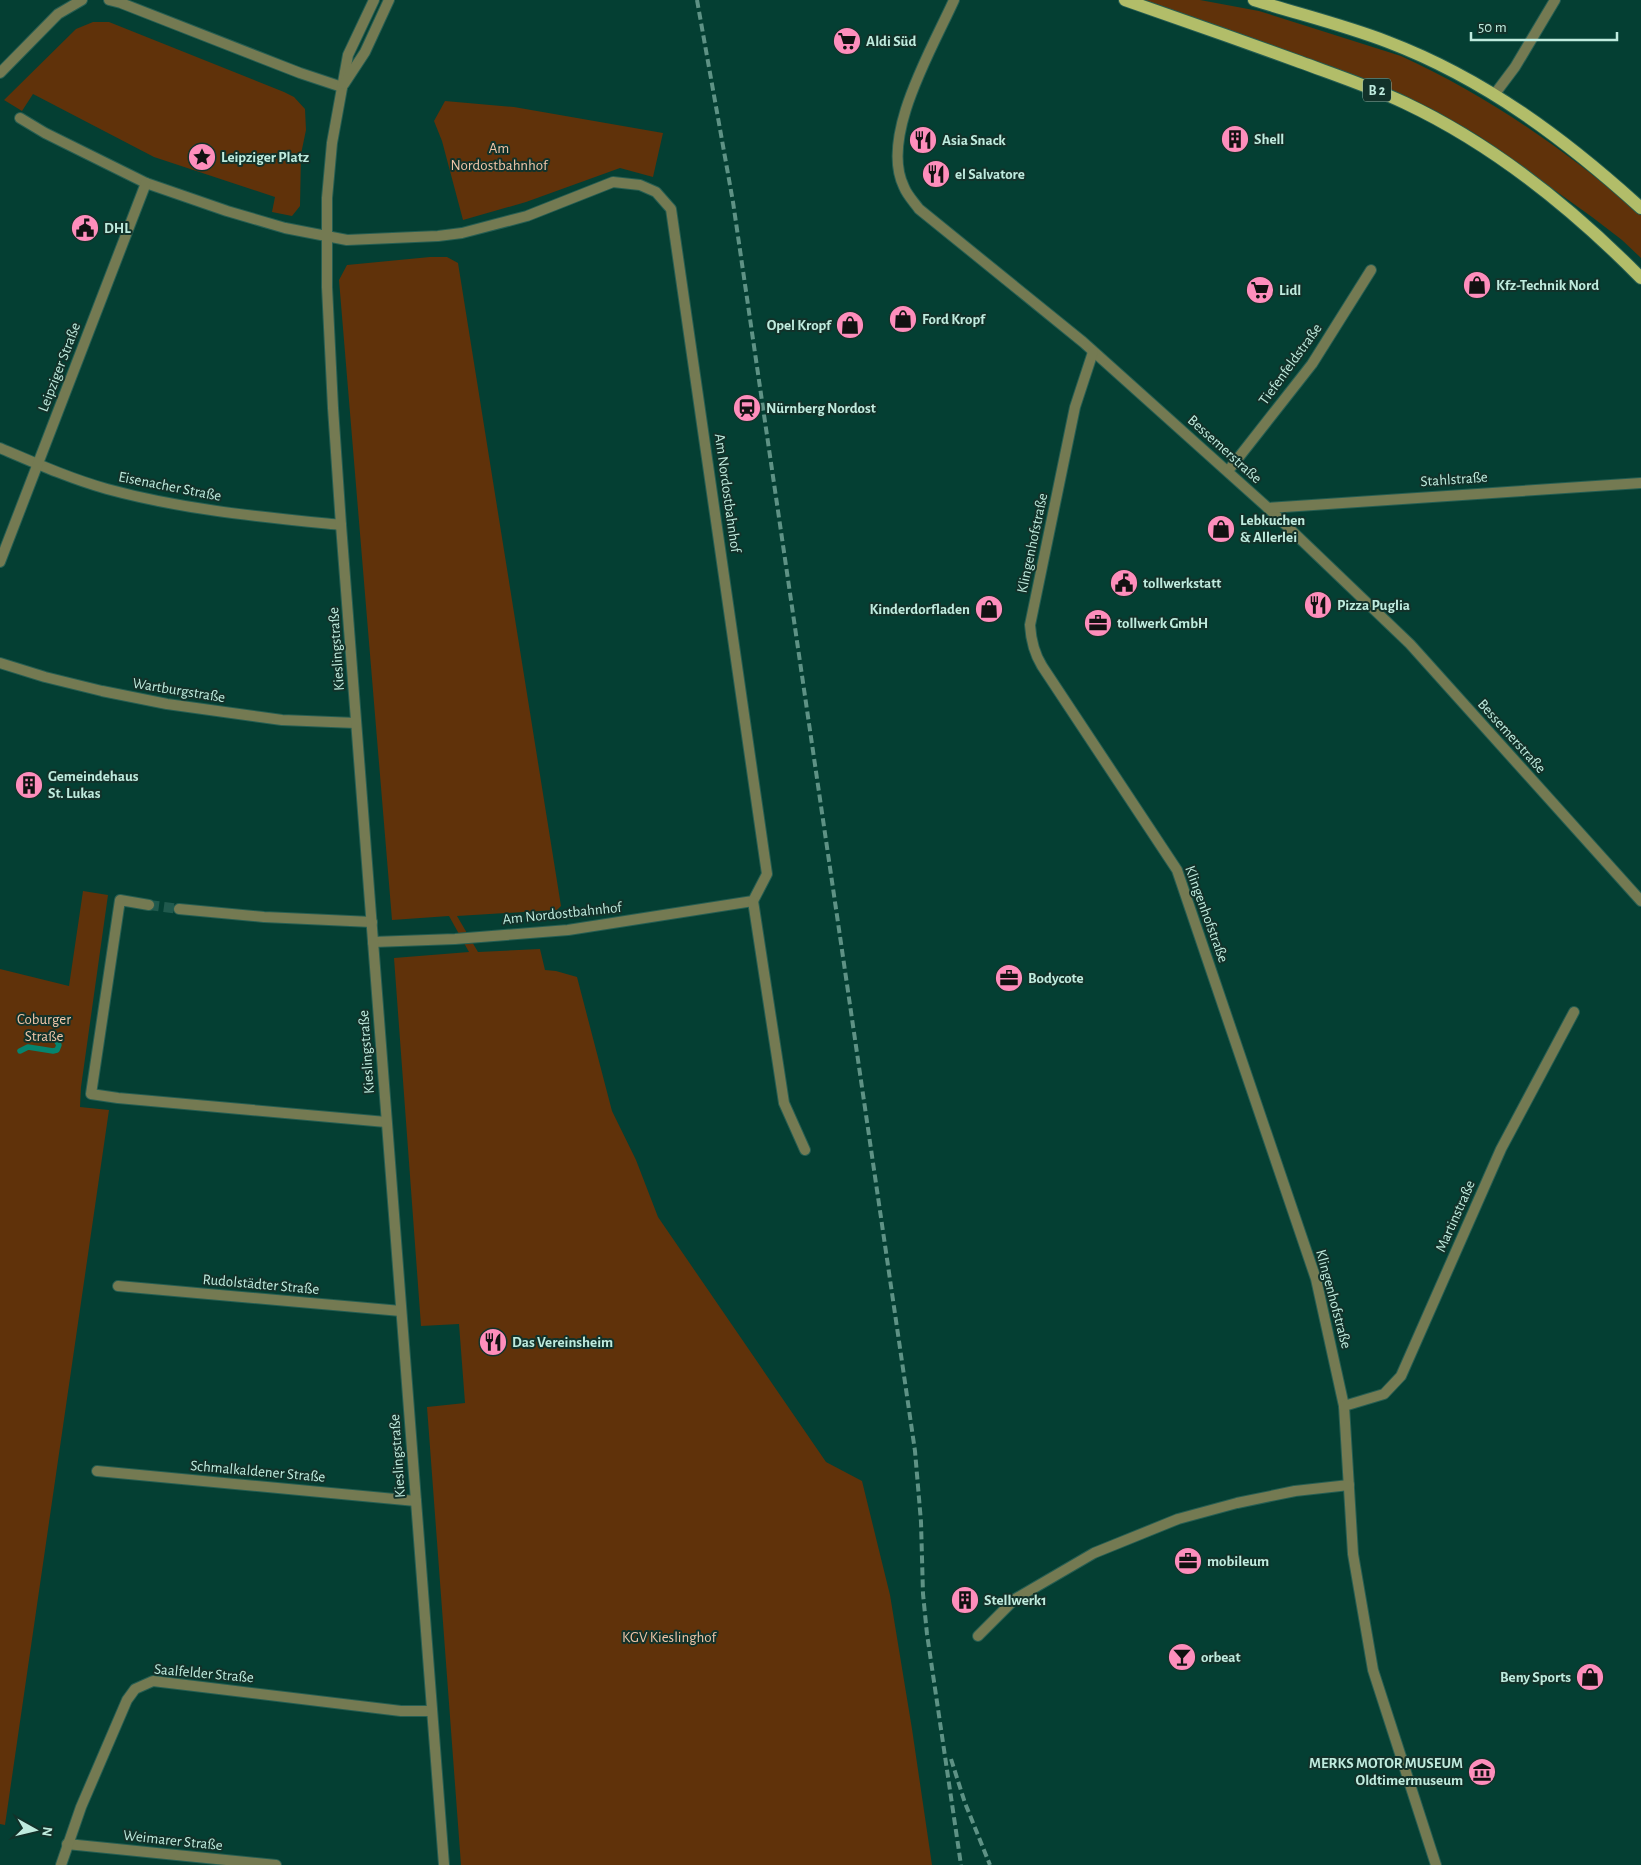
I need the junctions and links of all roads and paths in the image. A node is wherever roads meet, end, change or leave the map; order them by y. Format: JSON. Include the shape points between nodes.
{"nodes":[{"id":1,"x":82,"y":0,"type":"edge"},
{"id":2,"x":109,"y":0,"type":"edge"},
{"id":3,"x":374,"y":0,"type":"edge"},
{"id":4,"x":389,"y":0,"type":"edge"},
{"id":5,"x":954,"y":0,"type":"edge"},
{"id":6,"x":1125,"y":0,"type":"edge"},
{"id":7,"x":1254,"y":0,"type":"edge"},
{"id":8,"x":1555,"y":0,"type":"edge"},
{"id":9,"x":0,"y":73,"type":"edge"},
{"id":10,"x":342,"y":87,"type":"junction"},
{"id":11,"x":1494,"y":95,"type":"junction"},
{"id":12,"x":20,"y":118,"type":"dead end"},
{"id":13,"x":146,"y":183,"type":"junction"},
{"id":14,"x":1641,"y":208,"type":"edge"},
{"id":15,"x":326,"y":237,"type":"junction"},
{"id":16,"x":1371,"y":270,"type":"dead end"},
{"id":17,"x":1641,"y":278,"type":"edge"},
{"id":18,"x":1093,"y":352,"type":"junction"},
{"id":19,"x":0,"y":448,"type":"edge"},
{"id":20,"x":38,"y":464,"type":"junction"},
{"id":21,"x":1228,"y":471,"type":"junction"},
{"id":22,"x":1641,"y":483,"type":"edge"},
{"id":23,"x":1268,"y":508,"type":"junction"},
{"id":24,"x":342,"y":525,"type":"junction"},
{"id":25,"x":0,"y":562,"type":"edge"},
{"id":26,"x":0,"y":663,"type":"edge"},
{"id":27,"x":356,"y":723,"type":"junction"},
{"id":28,"x":753,"y":901,"type":"junction"},
{"id":29,"x":1641,"y":901,"type":"edge"},
{"id":30,"x":149,"y":905,"type":"tunnel mouth"},
{"id":31,"x":179,"y":909,"type":"tunnel mouth"},
{"id":32,"x":372,"y":922,"type":"junction"},
{"id":33,"x":373,"y":942,"type":"junction"},
{"id":34,"x":1574,"y":1012,"type":"dead end"},
{"id":35,"x":386,"y":1122,"type":"junction"},
{"id":36,"x":805,"y":1150,"type":"dead end"},
{"id":37,"x":118,"y":1286,"type":"dead end"},
{"id":38,"x":401,"y":1311,"type":"junction"},
{"id":39,"x":1344,"y":1406,"type":"junction"},
{"id":40,"x":97,"y":1471,"type":"dead end"},
{"id":41,"x":1349,"y":1485,"type":"junction"},
{"id":42,"x":416,"y":1500,"type":"junction"},
{"id":43,"x":978,"y":1636,"type":"dead end"},
{"id":44,"x":432,"y":1711,"type":"junction"},
{"id":45,"x":67,"y":1844,"type":"junction"},
{"id":46,"x":61,"y":1865,"type":"edge"},
{"id":47,"x":276,"y":1865,"type":"edge"},
{"id":48,"x":444,"y":1865,"type":"edge"},
{"id":49,"x":1436,"y":1865,"type":"edge"}],
"edges":[{"from":1,"to":9,"type":"street","via":[[58,14]]},
{"from":2,"to":10,"type":"street"},
{"from":3,"to":10,"type":"street","via":[[348,55]]},
{"from":4,"to":10,"type":"street","via":[[365,52]]},
{"from":5,"to":18,"type":"street","name":"Bessemerstraße","via":[[914,86],[900,132],[898,166],[904,187],[919,209]]},
{"from":6,"to":17,"type":"main road","number":"B 2","via":[[1357,82],[1432,116],[1539,187]]},
{"from":7,"to":11,"type":"main road","via":[[1388,42],[1420,55]]},
{"from":8,"to":11,"type":"street","via":[[1515,67]]},
{"from":10,"to":15,"type":"street","via":[[328,170]]},
{"from":11,"to":14,"type":"main road","via":[[1568,145]]},
{"from":12,"to":13,"type":"street"},
{"from":13,"to":15,"type":"street","via":[[227,211]]},
{"from":13,"to":20,"type":"street","name":"Leipziger Straße"},
{"from":15,"to":24,"type":"street","name":"Kieslingstraße","via":[[332,399]]},
{"from":15,"to":28,"type":"street","name":"Am Nordostbahnhof","via":[[372,240],[462,233],[527,216],[614,182],[640,185],[656,192],[671,209],[767,874]]},
{"from":16,"to":21,"type":"street","name":"Tiefenfeldstraße","via":[[1312,364]]},
{"from":18,"to":21,"type":"street","name":"Bessemerstraße"},
{"from":18,"to":39,"type":"street","name":"Klingenhofstraße","via":[[1075,407],[1030,638],[1042,666],[1177,870],[1316,1279]]},
{"from":19,"to":20,"type":"street","name":"Eisenacher Straße"},
{"from":20,"to":24,"type":"street","name":"Eisenacher Straße","via":[[106,489],[184,507]]},
{"from":20,"to":25,"type":"street","name":"Leipziger Straße"},
{"from":21,"to":23,"type":"street","name":"Bessemerstraße"},
{"from":22,"to":23,"type":"street","name":"Stahlstraße"},
{"from":23,"to":29,"type":"street","name":"Bessemerstraße","via":[[1410,644]]},
{"from":24,"to":27,"type":"street","name":"Kieslingstraße"},
{"from":26,"to":27,"type":"street","name":"Wartburgstraße","via":[[54,680],[167,704],[282,720]]},
{"from":27,"to":32,"type":"street","name":"Kieslingstraße"},
{"from":28,"to":33,"type":"street","name":"Am Nordostbahnhof","via":[[568,930]]},
{"from":28,"to":36,"type":"street","via":[[784,1103]]},
{"from":30,"to":35,"type":"street","via":[[120,900],[91,1094]]},
{"from":31,"to":32,"type":"street"},
{"from":32,"to":33,"type":"street","name":"Kieslingstraße"},
{"from":33,"to":35,"type":"street","name":"Kieslingstraße"},
{"from":34,"to":39,"type":"street","name":"Martinstraße","via":[[1501,1149],[1400,1376],[1384,1394]]},
{"from":35,"to":38,"type":"street","name":"Kieslingstraße"},
{"from":37,"to":38,"type":"street","name":"Rudolstädter Straße"},
{"from":38,"to":42,"type":"street","name":"Kieslingstraße"},
{"from":39,"to":41,"type":"street","name":"Klingenhofstraße"},
{"from":40,"to":42,"type":"street","name":"Schmalkaldener Straße"},
{"from":41,"to":43,"type":"street","via":[[1295,1491],[1237,1503],[1178,1519],[1094,1553],[1016,1599]]},
{"from":41,"to":49,"type":"street","name":"Klingenhofstraße","via":[[1353,1554],[1373,1670]]},
{"from":42,"to":44,"type":"street","name":"Kieslingstraße"},
{"from":44,"to":45,"type":"street","name":"Saalfelder Straße","via":[[401,1711],[190,1684],[146,1683],[135,1689],[127,1700]]},
{"from":44,"to":48,"type":"street","name":"Kieslingstraße"},
{"from":45,"to":46,"type":"street","name":"Saalfelder Straße"},
{"from":45,"to":47,"type":"street","name":"Weimarer Straße"}]}
